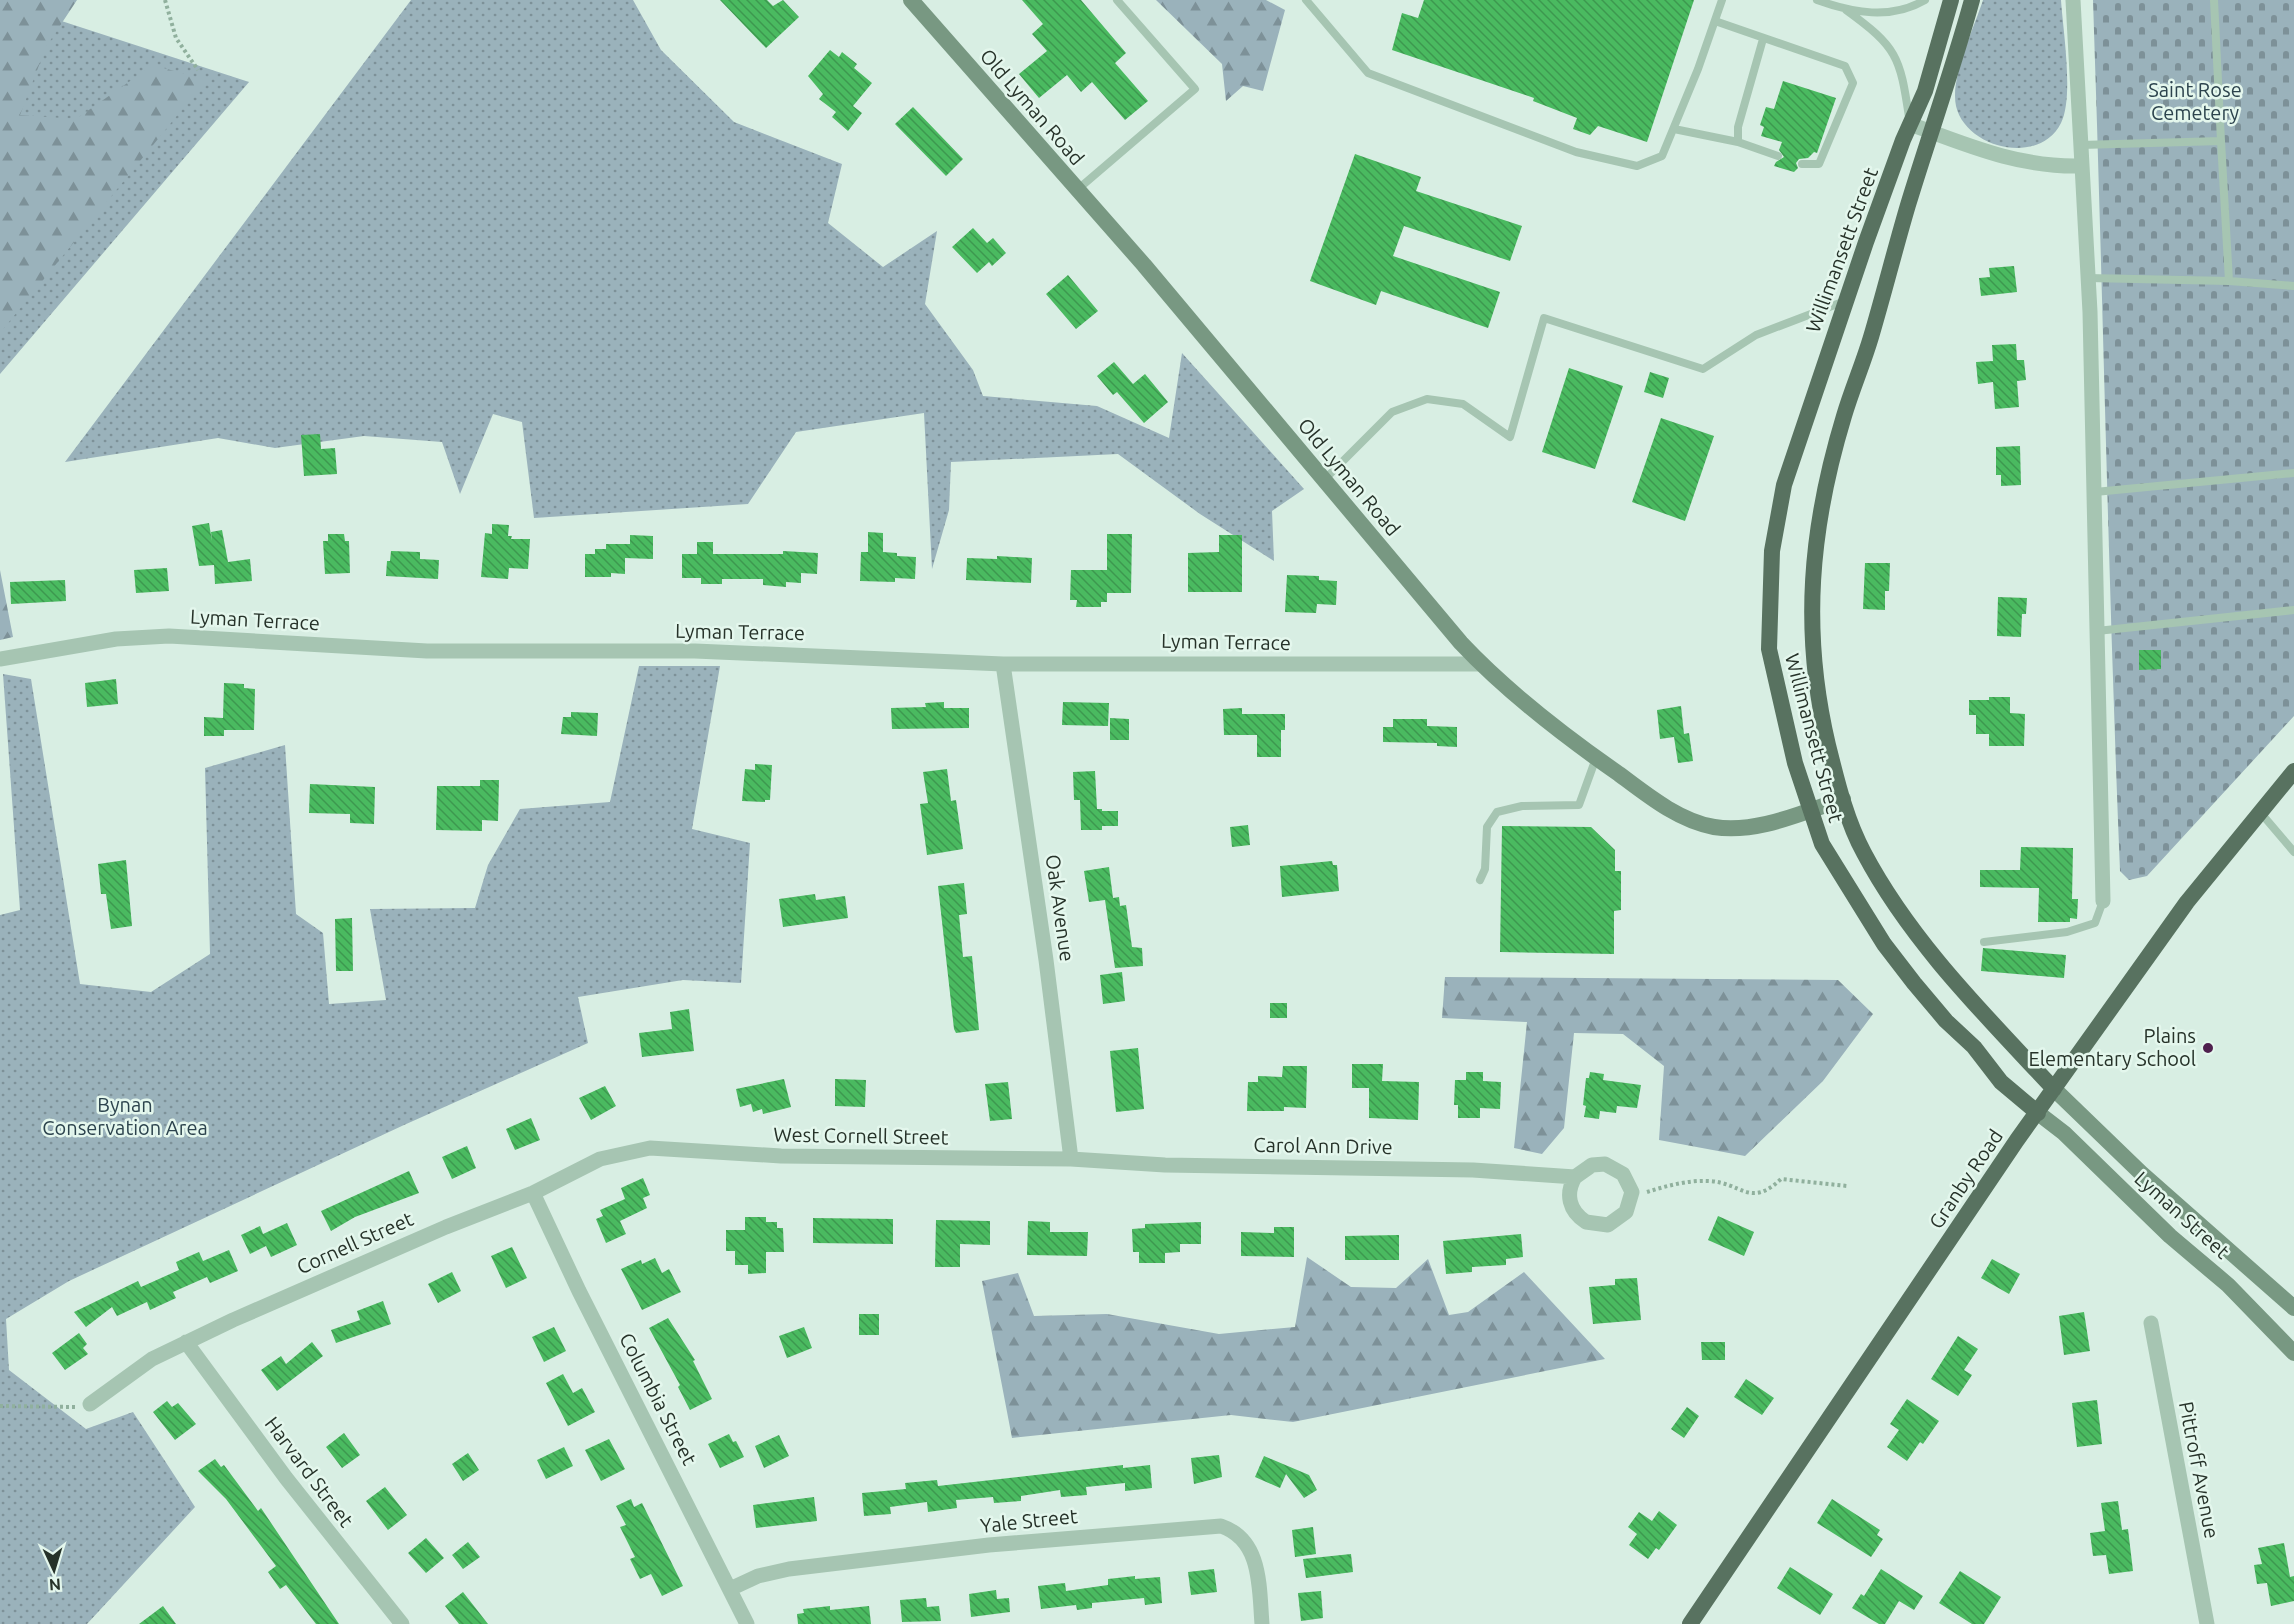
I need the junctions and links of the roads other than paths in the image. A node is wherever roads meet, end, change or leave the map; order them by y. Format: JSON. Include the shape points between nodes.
{"nodes":[{"id":1,"x":910,"y":0,"type":"edge"},
{"id":2,"x":1117,"y":0,"type":"edge"},
{"id":3,"x":1306,"y":0,"type":"edge"},
{"id":4,"x":1722,"y":0,"type":"edge"},
{"id":5,"x":1817,"y":0,"type":"edge"},
{"id":6,"x":1925,"y":0,"type":"edge"},
{"id":7,"x":1951,"y":0,"type":"edge"},
{"id":8,"x":1972,"y":0,"type":"edge"},
{"id":9,"x":2073,"y":0,"type":"edge"},
{"id":10,"x":2214,"y":0,"type":"edge"},
{"id":11,"x":1846,"y":10,"type":"junction"},
{"id":12,"x":1714,"y":21,"type":"junction"},
{"id":13,"x":1763,"y":39,"type":"junction"},
{"id":14,"x":1910,"y":124,"type":"junction"},
{"id":15,"x":1674,"y":129,"type":"junction"},
{"id":16,"x":1932,"y":132,"type":"junction"},
{"id":17,"x":2221,"y":141,"type":"junction"},
{"id":18,"x":1738,"y":142,"type":"junction"},
{"id":19,"x":2081,"y":145,"type":"junction"},
{"id":20,"x":1778,"y":156,"type":"dead end"},
{"id":21,"x":1802,"y":164,"type":"dead end"},
{"id":22,"x":2082,"y":166,"type":"junction"},
{"id":23,"x":1077,"y":190,"type":"junction"},
{"id":24,"x":2088,"y":278,"type":"junction"},
{"id":25,"x":2229,"y":281,"type":"junction"},
{"id":26,"x":2294,"y":286,"type":"edge"},
{"id":27,"x":1846,"y":300,"type":"junction"},
{"id":28,"x":2294,"y":473,"type":"edge"},
{"id":29,"x":1324,"y":480,"type":"junction"},
{"id":30,"x":2095,"y":492,"type":"junction"},
{"id":31,"x":2294,"y":610,"type":"edge"},
{"id":32,"x":2097,"y":631,"type":"junction"},
{"id":33,"x":0,"y":659,"type":"edge"},
{"id":34,"x":1003,"y":664,"type":"junction"},
{"id":35,"x":1482,"y":664,"type":"junction"},
{"id":36,"x":1596,"y":758,"type":"junction"},
{"id":37,"x":2294,"y":771,"type":"edge"},
{"id":38,"x":1843,"y":799,"type":"junction"},
{"id":39,"x":1809,"y":810,"type":"junction"},
{"id":40,"x":2259,"y":811,"type":"junction"},
{"id":41,"x":2294,"y":852,"type":"edge"},
{"id":42,"x":1479,"y":880,"type":"dead end"},
{"id":43,"x":2103,"y":901,"type":"joint"},
{"id":44,"x":1984,"y":942,"type":"dead end"},
{"id":45,"x":2054,"y":1089,"type":"junction"},
{"id":46,"x":2038,"y":1113,"type":"junction"},
{"id":47,"x":650,"y":1148,"type":"joint"},
{"id":48,"x":1071,"y":1159,"type":"junction"},
{"id":49,"x":1575,"y":1177,"type":"junction"},
{"id":50,"x":533,"y":1192,"type":"junction"},
{"id":51,"x":2294,"y":1308,"type":"edge"},
{"id":52,"x":2151,"y":1323,"type":"dead end"},
{"id":53,"x":186,"y":1342,"type":"junction"},
{"id":54,"x":2294,"y":1353,"type":"edge"},
{"id":55,"x":90,"y":1404,"type":"road end"},
{"id":56,"x":730,"y":1588,"type":"junction"},
{"id":57,"x":402,"y":1624,"type":"edge"},
{"id":58,"x":747,"y":1624,"type":"edge"},
{"id":59,"x":1262,"y":1624,"type":"edge"},
{"id":60,"x":1690,"y":1624,"type":"edge"},
{"id":61,"x":2207,"y":1624,"type":"edge"}],
"edges":[{"from":1,"to":23,"type":"main road","name":"Old Lyman Road"},
{"from":2,"to":23,"type":"lane","via":[[1195,89]]},
{"from":3,"to":15,"type":"lane","via":[[1368,73],[1575,152],[1636,166],[1662,156]]},
{"from":4,"to":12,"type":"lane"},
{"from":5,"to":11,"type":"lane"},
{"from":6,"to":11,"type":"lane","via":[[1878,13]]},
{"from":7,"to":14,"type":"main road","name":"Willimansett Street","via":[[1925,91]]},
{"from":8,"to":16,"type":"main road","name":"Willimansett Street"},
{"from":9,"to":19,"type":"street"},
{"from":10,"to":17,"type":"lane"},
{"from":11,"to":14,"type":"lane","via":[[1871,28],[1899,61]]},
{"from":12,"to":13,"type":"lane"},
{"from":12,"to":15,"type":"lane"},
{"from":13,"to":18,"type":"lane","via":[[1738,127]]},
{"from":13,"to":21,"type":"lane","via":[[1845,66],[1853,83],[1819,164]]},
{"from":14,"to":16,"type":"street"},
{"from":14,"to":27,"type":"main road","name":"Willimansett Street"},
{"from":15,"to":18,"type":"lane"},
{"from":16,"to":22,"type":"street","via":[[2000,158],[2047,166]]},
{"from":16,"to":38,"type":"main road","name":"Willimansett Street","via":[[1844,417],[1816,545],[1810,609],[1814,671],[1819,708]]},
{"from":17,"to":19,"type":"lane"},
{"from":17,"to":25,"type":"lane"},
{"from":18,"to":20,"type":"lane"},
{"from":19,"to":22,"type":"street"},
{"from":22,"to":24,"type":"street"},
{"from":23,"to":29,"type":"main road","name":"Old Lyman Road"},
{"from":24,"to":25,"type":"lane"},
{"from":24,"to":30,"type":"street"},
{"from":25,"to":26,"type":"lane"},
{"from":27,"to":29,"type":"lane","via":[[1756,334],[1703,369],[1544,318],[1510,437],[1463,404],[1427,399],[1392,412]]},
{"from":27,"to":39,"type":"main road","name":"Willimansett Street","via":[[1784,485],[1772,551],[1769,649]]},
{"from":28,"to":30,"type":"lane"},
{"from":29,"to":35,"type":"main road","name":"Old Lyman Road"},
{"from":30,"to":32,"type":"street"},
{"from":31,"to":32,"type":"lane"},
{"from":32,"to":43,"type":"street"},
{"from":33,"to":34,"type":"street","name":"Lyman Terrace","via":[[116,639],[169,636],[427,651],[695,651]]},
{"from":34,"to":35,"type":"street","name":"Lyman Terrace"},
{"from":34,"to":48,"type":"street","name":"Oak Avenue","via":[[1047,960]]},
{"from":35,"to":36,"type":"main road","name":"Old Lyman Road"},
{"from":36,"to":39,"type":"main road","name":"Old Lyman Road","via":[[1655,800],[1714,827],[1750,826]]},
{"from":36,"to":42,"type":"lane","via":[[1580,805],[1522,806],[1497,812],[1487,827],[1485,868]]},
{"from":37,"to":40,"type":"main road","name":"Granby Road"},
{"from":38,"to":39,"type":"main road","name":"Old Lyman Road"},
{"from":38,"to":45,"type":"main road","name":"Willimansett Street","via":[[1863,851],[1909,923],[1967,996]]},
{"from":39,"to":46,"type":"main road","name":"Willimansett Street","via":[[1822,844],[1884,944],[2001,1082]]},
{"from":40,"to":41,"type":"lane"},
{"from":40,"to":45,"type":"main road","name":"Granby Road","via":[[2187,902]]},
{"from":43,"to":44,"type":"lane","via":[[2095,923],[2067,932]]},
{"from":45,"to":46,"type":"main road","name":"Granby Road"},
{"from":45,"to":51,"type":"main road","name":"Lyman Street","via":[[2141,1173]]},
{"from":46,"to":54,"type":"main road","name":"Lyman Street","via":[[2258,1313]]},
{"from":46,"to":60,"type":"main road","name":"Granby Road","via":[[1813,1438]]},
{"from":47,"to":48,"type":"street","name":"West Cornell Street","via":[[781,1156]]},
{"from":47,"to":50,"type":"street","name":"Cornell Street","via":[[600,1159]]},
{"from":48,"to":49,"type":"street","name":"Carol Ann Drive","via":[[1473,1170]]},
{"from":49,"to":49,"type":"street","name":"Carol Ann Drive","via":[[1569,1191],[1571,1206],[1579,1218],[1593,1225],[1608,1225],[1621,1218],[1630,1206],[1632,1192],[1628,1179],[1612,1166],[1592,1165]]},
{"from":50,"to":53,"type":"street","name":"Cornell Street"},
{"from":50,"to":56,"type":"street","name":"Columbia Street"},
{"from":52,"to":61,"type":"street","name":"Pittroff Avenue"},
{"from":53,"to":55,"type":"street","name":"Cornell Street","via":[[133,1370]]},
{"from":53,"to":57,"type":"street","name":"Harvard Street","via":[[286,1478]]},
{"from":56,"to":58,"type":"street","name":"Columbia Street"},
{"from":56,"to":59,"type":"street","name":"Yale Street","via":[[789,1569],[989,1545],[1221,1526],[1240,1535],[1253,1556]]}]}
